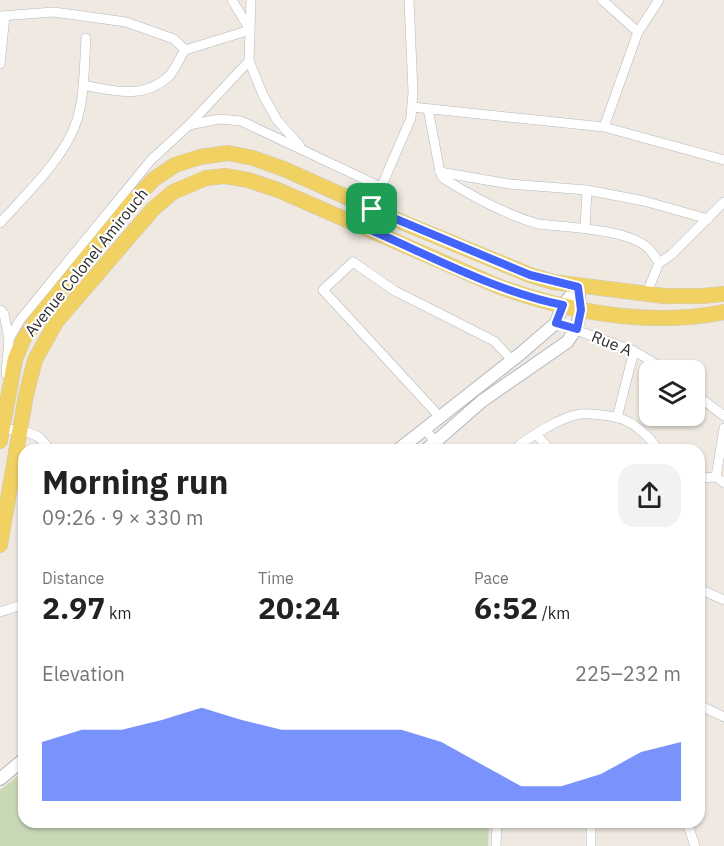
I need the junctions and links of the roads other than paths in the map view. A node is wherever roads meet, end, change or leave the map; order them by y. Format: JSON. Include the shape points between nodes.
{"nodes":[{"id":1,"x":232,"y":0,"type":"edge"},
{"id":2,"x":251,"y":0,"type":"edge"},
{"id":3,"x":409,"y":0,"type":"edge"},
{"id":4,"x":602,"y":0,"type":"edge"},
{"id":5,"x":659,"y":0,"type":"edge"},
{"id":6,"x":2,"y":16,"type":"edge"},
{"id":7,"x":250,"y":30,"type":"junction"},
{"id":8,"x":638,"y":32,"type":"junction"},
{"id":9,"x":86,"y":38,"type":"dead end"},
{"id":10,"x":185,"y":50,"type":"junction"},
{"id":11,"x":249,"y":61,"type":"junction"},
{"id":12,"x":0,"y":64,"type":"edge"},
{"id":13,"x":83,"y":85,"type":"junction"},
{"id":14,"x":412,"y":107,"type":"junction"},
{"id":15,"x":428,"y":109,"type":"junction"},
{"id":16,"x":189,"y":125,"type":"junction"},
{"id":17,"x":604,"y":127,"type":"junction"},
{"id":18,"x":306,"y":152,"type":"junction"},
{"id":19,"x":724,"y":160,"type":"edge"},
{"id":20,"x":440,"y":172,"type":"junction"},
{"id":21,"x":381,"y":187,"type":"junction"},
{"id":22,"x":587,"y":190,"type":"junction"},
{"id":23,"x":724,"y":202,"type":"edge"},
{"id":24,"x":372,"y":209,"type":"junction"},
{"id":25,"x":708,"y":219,"type":"junction"},
{"id":26,"x":0,"y":224,"type":"edge"},
{"id":27,"x":364,"y":227,"type":"junction"},
{"id":28,"x":585,"y":228,"type":"junction"},
{"id":29,"x":659,"y":263,"type":"junction"},
{"id":30,"x":578,"y":287,"type":"junction"},
{"id":31,"x":724,"y":294,"type":"edge"},
{"id":32,"x":646,"y":295,"type":"junction"},
{"id":33,"x":563,"y":305,"type":"junction"},
{"id":34,"x":581,"y":310,"type":"junction"},
{"id":35,"x":2,"y":312,"type":"edge"},
{"id":36,"x":724,"y":312,"type":"edge"},
{"id":37,"x":20,"y":321,"type":"junction"},
{"id":38,"x":556,"y":323,"type":"junction"},
{"id":39,"x":577,"y":329,"type":"junction"},
{"id":40,"x":9,"y":339,"type":"junction"},
{"id":41,"x":634,"y":351,"type":"junction"},
{"id":42,"x":512,"y":360,"type":"junction"},
{"id":43,"x":649,"y":360,"type":"edge"},
{"id":44,"x":8,"y":397,"type":"junction"},
{"id":45,"x":705,"y":401,"type":"edge"},
{"id":46,"x":439,"y":416,"type":"junction"},
{"id":47,"x":724,"y":416,"type":"edge"},
{"id":48,"x":617,"y":418,"type":"junction"},
{"id":49,"x":424,"y":428,"type":"junction"},
{"id":50,"x":724,"y":428,"type":"edge"},
{"id":51,"x":20,"y":429,"type":"junction"},
{"id":52,"x":1,"y":433,"type":"edge"},
{"id":53,"x":536,"y":434,"type":"junction"},
{"id":54,"x":45,"y":444,"type":"edge"},
{"id":55,"x":405,"y":444,"type":"edge"},
{"id":56,"x":432,"y":444,"type":"edge"},
{"id":57,"x":437,"y":444,"type":"edge"},
{"id":58,"x":520,"y":444,"type":"edge"},
{"id":59,"x":545,"y":444,"type":"edge"},
{"id":60,"x":652,"y":444,"type":"edge"},
{"id":61,"x":705,"y":479,"type":"edge"},
{"id":62,"x":720,"y":480,"type":"edge"},
{"id":63,"x":0,"y":545,"type":"edge"},
{"id":64,"x":705,"y":592,"type":"edge"},
{"id":65,"x":724,"y":600,"type":"edge"},
{"id":66,"x":18,"y":606,"type":"edge"},
{"id":67,"x":0,"y":612,"type":"edge"},
{"id":68,"x":705,"y":708,"type":"edge"},
{"id":69,"x":724,"y":717,"type":"edge"},
{"id":70,"x":18,"y":764,"type":"edge"},
{"id":71,"x":0,"y":779,"type":"edge"},
{"id":72,"x":497,"y":828,"type":"edge"},
{"id":73,"x":591,"y":828,"type":"edge"},
{"id":74,"x":689,"y":828,"type":"edge"},
{"id":75,"x":496,"y":846,"type":"edge"},
{"id":76,"x":591,"y":846,"type":"edge"},
{"id":77,"x":695,"y":846,"type":"edge"}],
"edges":[{"from":1,"to":7,"type":"street"},
{"from":2,"to":7,"type":"street"},
{"from":3,"to":14,"type":"street"},
{"from":4,"to":8,"type":"street"},
{"from":5,"to":8,"type":"street"},
{"from":6,"to":10,"type":"street","via":[[54,12],[126,22],[174,39]]},
{"from":6,"to":12,"type":"street"},
{"from":7,"to":10,"type":"street"},
{"from":7,"to":11,"type":"street"},
{"from":8,"to":17,"type":"street"},
{"from":9,"to":13,"type":"street"},
{"from":10,"to":13,"type":"street","via":[[171,74],[151,88],[131,93]]},
{"from":11,"to":16,"type":"street"},
{"from":11,"to":18,"type":"street","via":[[277,120]]},
{"from":13,"to":26,"type":"street","via":[[77,121],[63,149]]},
{"from":14,"to":15,"type":"street"},
{"from":14,"to":21,"type":"street","via":[[411,118]]},
{"from":15,"to":17,"type":"street"},
{"from":15,"to":20,"type":"street"},
{"from":16,"to":18,"type":"street","via":[[219,119],[241,121]]},
{"from":16,"to":37,"type":"street","via":[[151,160]]},
{"from":17,"to":19,"type":"street"},
{"from":18,"to":21,"type":"street"},
{"from":20,"to":22,"type":"street","via":[[509,184]]},
{"from":20,"to":28,"type":"street","via":[[443,178],[493,207],[528,221]]},
{"from":21,"to":24,"type":"street"},
{"from":22,"to":25,"type":"street"},
{"from":22,"to":28,"type":"street"},
{"from":23,"to":25,"type":"street"},
{"from":24,"to":27,"type":"street"},
{"from":24,"to":30,"type":"main road","name":"Avenue Colonel Amirouch","via":[[530,275]]},
{"from":24,"to":44,"type":"main road","name":"Avenue Colonel Amirouch","via":[[253,158],[228,153],[175,165],[134,200],[36,320],[15,360]]},
{"from":25,"to":29,"type":"street"},
{"from":27,"to":33,"type":"main road","name":"Avenue Colonel Amirouch","via":[[500,287]]},
{"from":27,"to":51,"type":"main road","name":"Avenue Colonel Amirouch","via":[[248,180],[206,178],[173,192],[153,209],[56,322],[35,360]]},
{"from":28,"to":29,"type":"street","via":[[641,243]]},
{"from":29,"to":32,"type":"street"},
{"from":30,"to":32,"type":"main road","name":"Avenue Colonel Amirouch"},
{"from":30,"to":33,"type":"street"},
{"from":30,"to":34,"type":"street"},
{"from":31,"to":32,"type":"main road","name":"Avenue Colonel Amirouch"},
{"from":33,"to":34,"type":"main road","name":"Avenue Colonel Amirouch"},
{"from":33,"to":38,"type":"street"},
{"from":34,"to":36,"type":"main road","name":"Avenue Colonel Amirouch","via":[[654,318]]},
{"from":34,"to":39,"type":"street"},
{"from":35,"to":37,"type":"street"},
{"from":35,"to":40,"type":"street"},
{"from":37,"to":40,"type":"street"},
{"from":38,"to":39,"type":"street","name":"Rue A"},
{"from":38,"to":42,"type":"street"},
{"from":39,"to":41,"type":"street","name":"Rue A"},
{"from":39,"to":57,"type":"street","via":[[567,342],[482,401]]},
{"from":40,"to":44,"type":"street"},
{"from":41,"to":43,"type":"street","name":"Rue A"},
{"from":41,"to":48,"type":"street"},
{"from":42,"to":46,"type":"street"},
{"from":42,"to":46,"type":"street","via":[[494,341],[395,291],[353,262],[323,290]]},
{"from":44,"to":52,"type":"main road","name":"Avenue Colonel Amirouch"},
{"from":45,"to":47,"type":"street"},
{"from":46,"to":49,"type":"street"},
{"from":48,"to":53,"type":"street","via":[[580,414]]},
{"from":48,"to":60,"type":"street","via":[[642,432]]},
{"from":49,"to":55,"type":"street"},
{"from":49,"to":56,"type":"street"},
{"from":50,"to":62,"type":"street"},
{"from":51,"to":52,"type":"street"},
{"from":51,"to":54,"type":"street"},
{"from":51,"to":63,"type":"main road","name":"Avenue Colonel Amirouch"},
{"from":53,"to":58,"type":"street"},
{"from":53,"to":59,"type":"street"},
{"from":61,"to":62,"type":"street"},
{"from":64,"to":65,"type":"street"},
{"from":66,"to":67,"type":"street"},
{"from":68,"to":69,"type":"street"},
{"from":70,"to":71,"type":"street"},
{"from":72,"to":75,"type":"street"},
{"from":73,"to":76,"type":"street"},
{"from":74,"to":77,"type":"street"}]}
